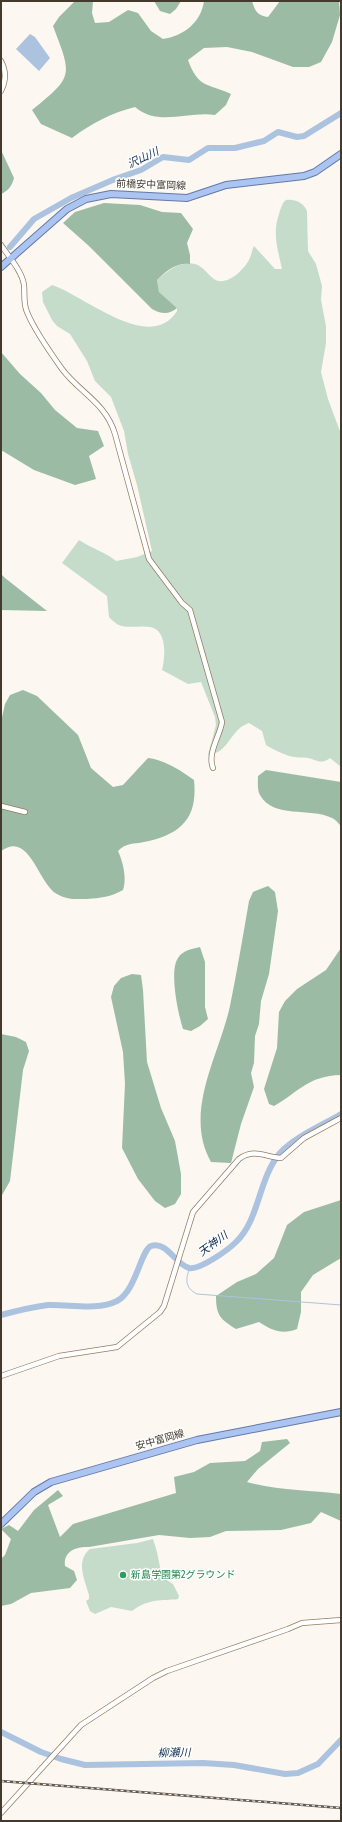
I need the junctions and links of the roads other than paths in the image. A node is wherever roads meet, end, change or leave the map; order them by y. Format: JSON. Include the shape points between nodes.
{"nodes":[{"id":1,"x":1,"y":62,"type":"edge"},
{"id":2,"x":1,"y":91,"type":"edge"},
{"id":3,"x":341,"y":154,"type":"edge"},
{"id":4,"x":1,"y":245,"type":"edge"},
{"id":5,"x":10,"y":259,"type":"junction"},
{"id":6,"x":1,"y":267,"type":"edge"},
{"id":7,"x":213,"y":768,"type":"dead end"},
{"id":8,"x":1,"y":806,"type":"edge"},
{"id":9,"x":25,"y":812,"type":"dead end"},
{"id":10,"x":341,"y":1118,"type":"edge"},
{"id":11,"x":1,"y":1376,"type":"edge"},
{"id":12,"x":341,"y":1412,"type":"edge"},
{"id":13,"x":1,"y":1524,"type":"edge"},
{"id":14,"x":341,"y":1620,"type":"edge"},
{"id":15,"x":1,"y":1813,"type":"edge"}],
"edges":[{"from":1,"to":2,"type":"street","via":[[6,73]]},
{"from":3,"to":5,"type":"main road","name":"前橋安中富岡線","via":[[315,172],[304,176],[226,186],[186,198],[111,194],[81,201],[66,209]]},
{"from":4,"to":5,"type":"street"},
{"from":5,"to":6,"type":"main road","name":"前橋安中富岡線"},
{"from":5,"to":7,"type":"street","via":[[22,279],[25,304],[34,325],[63,370],[110,420],[149,559],[190,610],[222,722],[212,754]]},
{"from":8,"to":9,"type":"street"},
{"from":10,"to":11,"type":"street","via":[[304,1138],[277,1158],[248,1153],[239,1159],[193,1212],[167,1301],[161,1310],[122,1345],[111,1349],[60,1356]]},
{"from":12,"to":13,"type":"main road","name":"安中富岡線","via":[[197,1440],[51,1482],[34,1492]]},
{"from":14,"to":15,"type":"street","via":[[302,1623],[153,1678],[80,1724]]}]}
